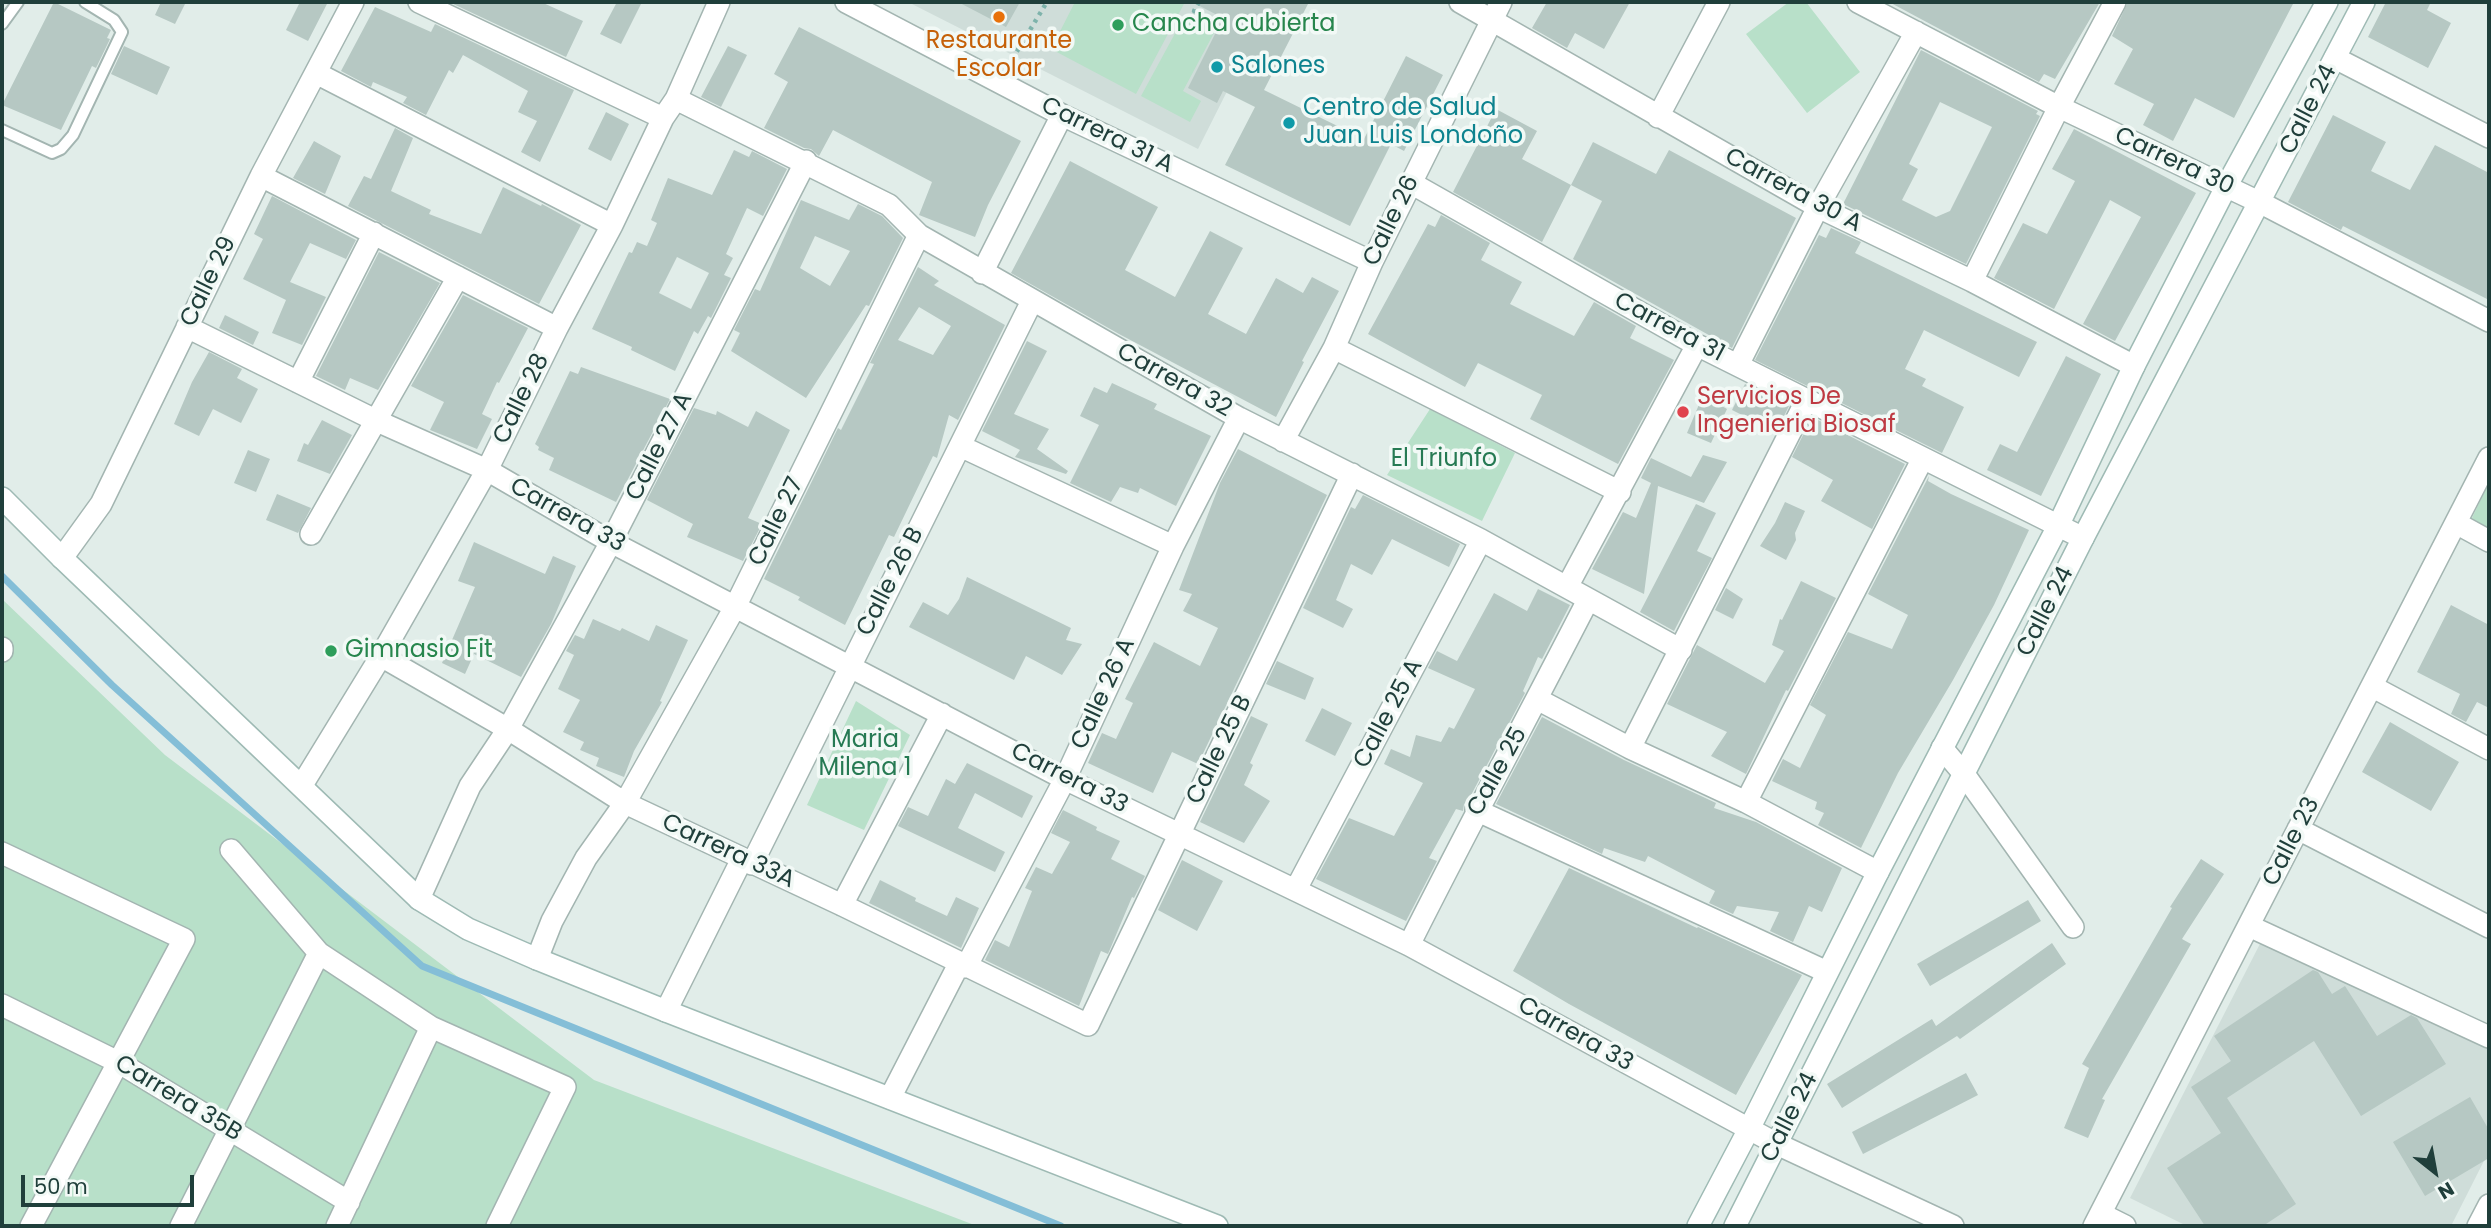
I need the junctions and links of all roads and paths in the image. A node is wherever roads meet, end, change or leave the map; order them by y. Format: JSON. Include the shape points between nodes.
{"nodes":[{"id":1,"x":18,"y":2,"type":"edge"},
{"id":2,"x":85,"y":2,"type":"edge"},
{"id":3,"x":353,"y":2,"type":"edge"},
{"id":4,"x":419,"y":2,"type":"edge"},
{"id":5,"x":719,"y":2,"type":"edge"},
{"id":6,"x":846,"y":2,"type":"edge"},
{"id":7,"x":1047,"y":2,"type":"edge"},
{"id":8,"x":1199,"y":2,"type":"edge"},
{"id":9,"x":1460,"y":2,"type":"edge"},
{"id":10,"x":1501,"y":2,"type":"edge"},
{"id":11,"x":1719,"y":2,"type":"edge"},
{"id":12,"x":1858,"y":2,"type":"edge"},
{"id":13,"x":2115,"y":2,"type":"edge"},
{"id":14,"x":2327,"y":2,"type":"edge"},
{"id":15,"x":2364,"y":2,"type":"edge"},
{"id":16,"x":1491,"y":21,"type":"junction"},
{"id":17,"x":2,"y":24,"type":"edge"},
{"id":18,"x":1218,"y":25,"type":"dead end"},
{"id":19,"x":1916,"y":32,"type":"junction"},
{"id":20,"x":2335,"y":58,"type":"junction"},
{"id":21,"x":316,"y":73,"type":"junction"},
{"id":22,"x":998,"y":82,"type":"junction"},
{"id":23,"x":676,"y":99,"type":"junction"},
{"id":24,"x":2059,"y":107,"type":"junction"},
{"id":25,"x":1062,"y":115,"type":"junction"},
{"id":26,"x":1658,"y":117,"type":"junction"},
{"id":27,"x":663,"y":118,"type":"junction"},
{"id":28,"x":2,"y":130,"type":"edge"},
{"id":29,"x":2489,"y":137,"type":"edge"},
{"id":30,"x":806,"y":162,"type":"junction"},
{"id":31,"x":261,"y":176,"type":"junction"},
{"id":32,"x":1411,"y":183,"type":"junction"},
{"id":33,"x":2226,"y":187,"type":"junction"},
{"id":34,"x":2261,"y":203,"type":"junction"},
{"id":35,"x":1818,"y":207,"type":"junction"},
{"id":36,"x":612,"y":225,"type":"junction"},
{"id":37,"x":374,"y":233,"type":"junction"},
{"id":38,"x":919,"y":235,"type":"junction"},
{"id":39,"x":1372,"y":262,"type":"junction"},
{"id":40,"x":982,"y":274,"type":"junction"},
{"id":41,"x":458,"y":277,"type":"junction"},
{"id":42,"x":1972,"y":281,"type":"junction"},
{"id":43,"x":1032,"y":302,"type":"junction"},
{"id":44,"x":2489,"y":321,"type":"edge"},
{"id":45,"x":187,"y":327,"type":"junction"},
{"id":46,"x":557,"y":328,"type":"junction"},
{"id":47,"x":1697,"y":345,"type":"junction"},
{"id":48,"x":1334,"y":348,"type":"junction"},
{"id":49,"x":1738,"y":365,"type":"junction"},
{"id":50,"x":2134,"y":366,"type":"junction"},
{"id":51,"x":298,"y":382,"type":"junction"},
{"id":52,"x":1806,"y":401,"type":"junction"},
{"id":53,"x":1239,"y":418,"type":"junction"},
{"id":54,"x":377,"y":421,"type":"junction"},
{"id":55,"x":1283,"y":440,"type":"junction"},
{"id":56,"x":960,"y":446,"type":"junction"},
{"id":57,"x":2489,"y":457,"type":"edge"},
{"id":58,"x":1922,"y":460,"type":"junction"},
{"id":59,"x":486,"y":470,"type":"junction"},
{"id":60,"x":1352,"y":474,"type":"junction"},
{"id":61,"x":1620,"y":492,"type":"junction"},
{"id":62,"x":2,"y":498,"type":"edge"},
{"id":63,"x":2456,"y":523,"type":"junction"},
{"id":64,"x":2057,"y":526,"type":"junction"},
{"id":65,"x":311,"y":534,"type":"dead end"},
{"id":66,"x":2083,"y":538,"type":"junction"},
{"id":67,"x":1481,"y":540,"type":"junction"},
{"id":68,"x":2489,"y":541,"type":"edge"},
{"id":69,"x":611,"y":542,"type":"junction"},
{"id":70,"x":1173,"y":546,"type":"junction"},
{"id":71,"x":62,"y":558,"type":"junction"},
{"id":72,"x":1567,"y":587,"type":"junction"},
{"id":73,"x":1588,"y":600,"type":"junction"},
{"id":74,"x":735,"y":607,"type":"junction"},
{"id":75,"x":1681,"y":650,"type":"junction"},
{"id":76,"x":381,"y":656,"type":"junction"},
{"id":77,"x":849,"y":666,"type":"junction"},
{"id":78,"x":2373,"y":687,"type":"junction"},
{"id":79,"x":1537,"y":699,"type":"junction"},
{"id":80,"x":942,"y":715,"type":"junction"},
{"id":81,"x":508,"y":729,"type":"junction"},
{"id":82,"x":1630,"y":748,"type":"junction"},
{"id":83,"x":1942,"y":748,"type":"junction"},
{"id":84,"x":2489,"y":749,"type":"edge"},
{"id":85,"x":1964,"y":774,"type":"junction"},
{"id":86,"x":1065,"y":779,"type":"junction"},
{"id":87,"x":302,"y":785,"type":"junction"},
{"id":88,"x":1746,"y":802,"type":"junction"},
{"id":89,"x":625,"y":803,"type":"junction"},
{"id":90,"x":1476,"y":810,"type":"junction"},
{"id":91,"x":2298,"y":829,"type":"junction"},
{"id":92,"x":1179,"y":835,"type":"junction"},
{"id":93,"x":231,"y":850,"type":"dead end"},
{"id":94,"x":2,"y":853,"type":"edge"},
{"id":95,"x":747,"y":862,"type":"junction"},
{"id":96,"x":1878,"y":873,"type":"junction"},
{"id":97,"x":1296,"y":889,"type":"junction"},
{"id":98,"x":419,"y":899,"type":"junction"},
{"id":99,"x":842,"y":905,"type":"junction"},
{"id":100,"x":2249,"y":926,"type":"junction"},
{"id":101,"x":2073,"y":927,"type":"dead end"},
{"id":102,"x":2489,"y":927,"type":"edge"},
{"id":103,"x":1409,"y":945,"type":"junction"},
{"id":104,"x":319,"y":953,"type":"junction"},
{"id":105,"x":537,"y":959,"type":"junction"},
{"id":106,"x":963,"y":965,"type":"junction"},
{"id":107,"x":1827,"y":972,"type":"junction"},
{"id":108,"x":2,"y":1005,"type":"edge"},
{"id":109,"x":666,"y":1011,"type":"junction"},
{"id":110,"x":1088,"y":1025,"type":"joint"},
{"id":111,"x":430,"y":1027,"type":"junction"},
{"id":112,"x":2489,"y":1037,"type":"edge"},
{"id":113,"x":118,"y":1062,"type":"junction"},
{"id":114,"x":890,"y":1098,"type":"junction"},
{"id":115,"x":1749,"y":1129,"type":"junction"},
{"id":116,"x":230,"y":1131,"type":"junction"},
{"id":117,"x":1777,"y":1144,"type":"junction"},
{"id":118,"x":349,"y":1202,"type":"junction"},
{"id":119,"x":2489,"y":1205,"type":"edge"},
{"id":120,"x":2097,"y":1220,"type":"edge"},
{"id":121,"x":31,"y":1226,"type":"edge"},
{"id":122,"x":181,"y":1226,"type":"edge"},
{"id":123,"x":337,"y":1226,"type":"edge"},
{"id":124,"x":497,"y":1226,"type":"edge"},
{"id":125,"x":1217,"y":1226,"type":"edge"},
{"id":126,"x":1698,"y":1226,"type":"edge"},
{"id":127,"x":1735,"y":1226,"type":"edge"},
{"id":128,"x":1953,"y":1226,"type":"edge"},
{"id":129,"x":2125,"y":1226,"type":"edge"},
{"id":130,"x":2478,"y":1226,"type":"edge"}],
"edges":[{"from":1,"to":17,"type":"lane"},
{"from":2,"to":28,"type":"lane","via":[[114,20],[122,32],[73,135],[52,153]]},
{"from":3,"to":21,"type":"street","name":"Calle 29"},
{"from":4,"to":27,"type":"street"},
{"from":5,"to":23,"type":"street","name":"Calle 28"},
{"from":6,"to":22,"type":"street","name":"Carrera 31 A"},
{"from":7,"to":22,"type":"path"},
{"from":8,"to":18,"type":"path","via":[[1194,11]]},
{"from":9,"to":16,"type":"street","name":"Carrera 30 A"},
{"from":10,"to":16,"type":"street","name":"Calle 26"},
{"from":11,"to":26,"type":"street"},
{"from":12,"to":19,"type":"street","name":"Carrera 30"},
{"from":13,"to":24,"type":"street"},
{"from":14,"to":33,"type":"street","name":"Calle 24"},
{"from":15,"to":20,"type":"street","name":"Calle 24"},
{"from":16,"to":26,"type":"street","name":"Carrera 30 A"},
{"from":16,"to":32,"type":"street","name":"Calle 26"},
{"from":19,"to":24,"type":"street","name":"Carrera 30"},
{"from":19,"to":35,"type":"street"},
{"from":20,"to":29,"type":"street"},
{"from":20,"to":34,"type":"street","name":"Calle 24"},
{"from":21,"to":31,"type":"street","name":"Calle 29"},
{"from":21,"to":36,"type":"street"},
{"from":22,"to":25,"type":"street","name":"Carrera 31 A"},
{"from":23,"to":27,"type":"street","name":"Calle 28"},
{"from":23,"to":30,"type":"street","name":"Carrera 32"},
{"from":24,"to":33,"type":"street","name":"Carrera 30"},
{"from":24,"to":42,"type":"street"},
{"from":25,"to":39,"type":"street","name":"Carrera 31 A"},
{"from":25,"to":40,"type":"street"},
{"from":26,"to":35,"type":"street","name":"Carrera 30 A"},
{"from":27,"to":36,"type":"street","name":"Calle 28"},
{"from":30,"to":38,"type":"street","name":"Carrera 32","via":[[889,205]]},
{"from":30,"to":69,"type":"street","name":"Calle 27 A"},
{"from":31,"to":37,"type":"street"},
{"from":31,"to":45,"type":"street","name":"Calle 29"},
{"from":32,"to":39,"type":"street","name":"Calle 26"},
{"from":32,"to":47,"type":"street","name":"Carrera 31"},
{"from":33,"to":34,"type":"street","name":"Carrera 30"},
{"from":33,"to":50,"type":"street","name":"Calle 24"},
{"from":34,"to":44,"type":"street","name":"Carrera 30"},
{"from":34,"to":66,"type":"street","name":"Calle 24"},
{"from":35,"to":42,"type":"street","name":"Carrera 30 A"},
{"from":35,"to":49,"type":"street"},
{"from":36,"to":46,"type":"street","name":"Calle 28"},
{"from":37,"to":41,"type":"street"},
{"from":37,"to":51,"type":"street"},
{"from":38,"to":40,"type":"street","name":"Carrera 32"},
{"from":38,"to":74,"type":"street","name":"Calle 27"},
{"from":39,"to":48,"type":"street","name":"Calle 26"},
{"from":40,"to":43,"type":"street","name":"Carrera 32"},
{"from":41,"to":46,"type":"street"},
{"from":41,"to":54,"type":"street"},
{"from":42,"to":50,"type":"street","name":"Carrera 30 A"},
{"from":43,"to":53,"type":"street","name":"Carrera 32"},
{"from":43,"to":56,"type":"street","name":"Calle 26 B"},
{"from":45,"to":51,"type":"street","name":"Carrera 33"},
{"from":45,"to":71,"type":"street","name":"Calle 29","via":[[101,504]]},
{"from":46,"to":59,"type":"street","name":"Calle 28"},
{"from":47,"to":49,"type":"street","name":"Carrera 31"},
{"from":47,"to":61,"type":"street"},
{"from":48,"to":55,"type":"street","name":"Calle 26"},
{"from":48,"to":61,"type":"street"},
{"from":49,"to":52,"type":"street","name":"Carrera 31"},
{"from":50,"to":64,"type":"street","name":"Calle 24"},
{"from":51,"to":54,"type":"street","name":"Carrera 33"},
{"from":52,"to":58,"type":"street","name":"Carrera 31"},
{"from":52,"to":75,"type":"street"},
{"from":53,"to":55,"type":"street","name":"Carrera 32"},
{"from":53,"to":70,"type":"street","name":"Calle 26 A"},
{"from":54,"to":59,"type":"street","name":"Carrera 33"},
{"from":54,"to":65,"type":"street"},
{"from":55,"to":60,"type":"street","name":"Carrera 32"},
{"from":56,"to":70,"type":"street"},
{"from":56,"to":77,"type":"street","name":"Calle 26 B"},
{"from":57,"to":63,"type":"street","name":"Calle 23"},
{"from":58,"to":64,"type":"street","name":"Carrera 31"},
{"from":58,"to":88,"type":"street"},
{"from":59,"to":69,"type":"street","name":"Carrera 33"},
{"from":59,"to":76,"type":"street","name":"Calle 28"},
{"from":60,"to":67,"type":"street","name":"Carrera 32"},
{"from":60,"to":92,"type":"street","name":"Calle 25 B"},
{"from":61,"to":72,"type":"street"},
{"from":62,"to":71,"type":"street"},
{"from":63,"to":68,"type":"street"},
{"from":63,"to":78,"type":"street","name":"Calle 23"},
{"from":64,"to":66,"type":"street","name":"Carrera 31"},
{"from":64,"to":83,"type":"street","name":"Calle 24"},
{"from":66,"to":85,"type":"street","name":"Calle 24"},
{"from":67,"to":72,"type":"street","name":"Carrera 32"},
{"from":67,"to":97,"type":"street","name":"Calle 25 A"},
{"from":69,"to":74,"type":"street","name":"Carrera 33"},
{"from":69,"to":81,"type":"street","name":"Calle 27 A"},
{"from":70,"to":86,"type":"street","name":"Calle 26 A"},
{"from":71,"to":87,"type":"street"},
{"from":72,"to":73,"type":"street","name":"Carrera 32"},
{"from":73,"to":75,"type":"street","name":"Carrera 32"},
{"from":73,"to":79,"type":"street","name":"Calle 25"},
{"from":74,"to":77,"type":"street","name":"Carrera 33"},
{"from":74,"to":89,"type":"street","name":"Calle 27"},
{"from":75,"to":82,"type":"street"},
{"from":76,"to":81,"type":"street","name":"Carrera 33A"},
{"from":76,"to":87,"type":"street","name":"Calle 28"},
{"from":77,"to":80,"type":"street","name":"Carrera 33"},
{"from":77,"to":95,"type":"street","name":"Calle 26 B"},
{"from":78,"to":84,"type":"street"},
{"from":78,"to":91,"type":"street","name":"Calle 23"},
{"from":79,"to":82,"type":"street"},
{"from":79,"to":90,"type":"street","name":"Calle 25"},
{"from":80,"to":86,"type":"street","name":"Carrera 33"},
{"from":80,"to":99,"type":"street"},
{"from":81,"to":89,"type":"street","name":"Carrera 33A"},
{"from":81,"to":98,"type":"street","name":"Calle 27 A","via":[[470,786]]},
{"from":82,"to":88,"type":"street"},
{"from":83,"to":85,"type":"street"},
{"from":83,"to":96,"type":"street","name":"Calle 24"},
{"from":85,"to":101,"type":"street"},
{"from":85,"to":117,"type":"street","name":"Calle 24"},
{"from":86,"to":92,"type":"street","name":"Carrera 33"},
{"from":86,"to":106,"type":"street","name":"Calle 26 A"},
{"from":87,"to":98,"type":"street"},
{"from":88,"to":96,"type":"street"},
{"from":89,"to":95,"type":"street","name":"Carrera 33A"},
{"from":89,"to":105,"type":"street","name":"Calle 27","via":[[586,858]]},
{"from":90,"to":103,"type":"street","name":"Calle 25"},
{"from":90,"to":107,"type":"street"},
{"from":91,"to":100,"type":"street","name":"Calle 23"},
{"from":91,"to":102,"type":"street"},
{"from":92,"to":97,"type":"street","name":"Carrera 33"},
{"from":92,"to":110,"type":"street","name":"Calle 25 B"},
{"from":93,"to":104,"type":"street"},
{"from":94,"to":113,"type":"street","via":[[184,939]]},
{"from":95,"to":99,"type":"street","name":"Carrera 33A"},
{"from":95,"to":109,"type":"street","name":"Calle 26 B"},
{"from":96,"to":107,"type":"street","name":"Calle 24"},
{"from":97,"to":103,"type":"street","name":"Carrera 33"},
{"from":98,"to":105,"type":"street","via":[[468,929]]},
{"from":99,"to":106,"type":"street","name":"Carrera 33A"},
{"from":100,"to":112,"type":"street"},
{"from":100,"to":120,"type":"street","name":"Calle 23"},
{"from":103,"to":115,"type":"street","name":"Carrera 33"},
{"from":104,"to":111,"type":"street"},
{"from":104,"to":116,"type":"street"},
{"from":105,"to":109,"type":"street"},
{"from":106,"to":110,"type":"street","name":"Carrera 33A"},
{"from":106,"to":114,"type":"street","name":"Calle 26 A"},
{"from":107,"to":115,"type":"street","name":"Calle 24"},
{"from":108,"to":113,"type":"street","name":"Carrera 35B"},
{"from":109,"to":114,"type":"street"},
{"from":111,"to":118,"type":"street"},
{"from":111,"to":124,"type":"street","via":[[565,1087]]},
{"from":113,"to":116,"type":"street","name":"Carrera 35B"},
{"from":113,"to":121,"type":"street"},
{"from":114,"to":125,"type":"street"},
{"from":115,"to":117,"type":"street","name":"Carrera 33"},
{"from":115,"to":126,"type":"street","name":"Calle 24"},
{"from":116,"to":118,"type":"street","name":"Carrera 35B"},
{"from":116,"to":122,"type":"street"},
{"from":117,"to":127,"type":"street","name":"Calle 24"},
{"from":117,"to":128,"type":"street","name":"Carrera 33"},
{"from":118,"to":123,"type":"street"},
{"from":119,"to":130,"type":"street"},
{"from":120,"to":129,"type":"street"}]}
